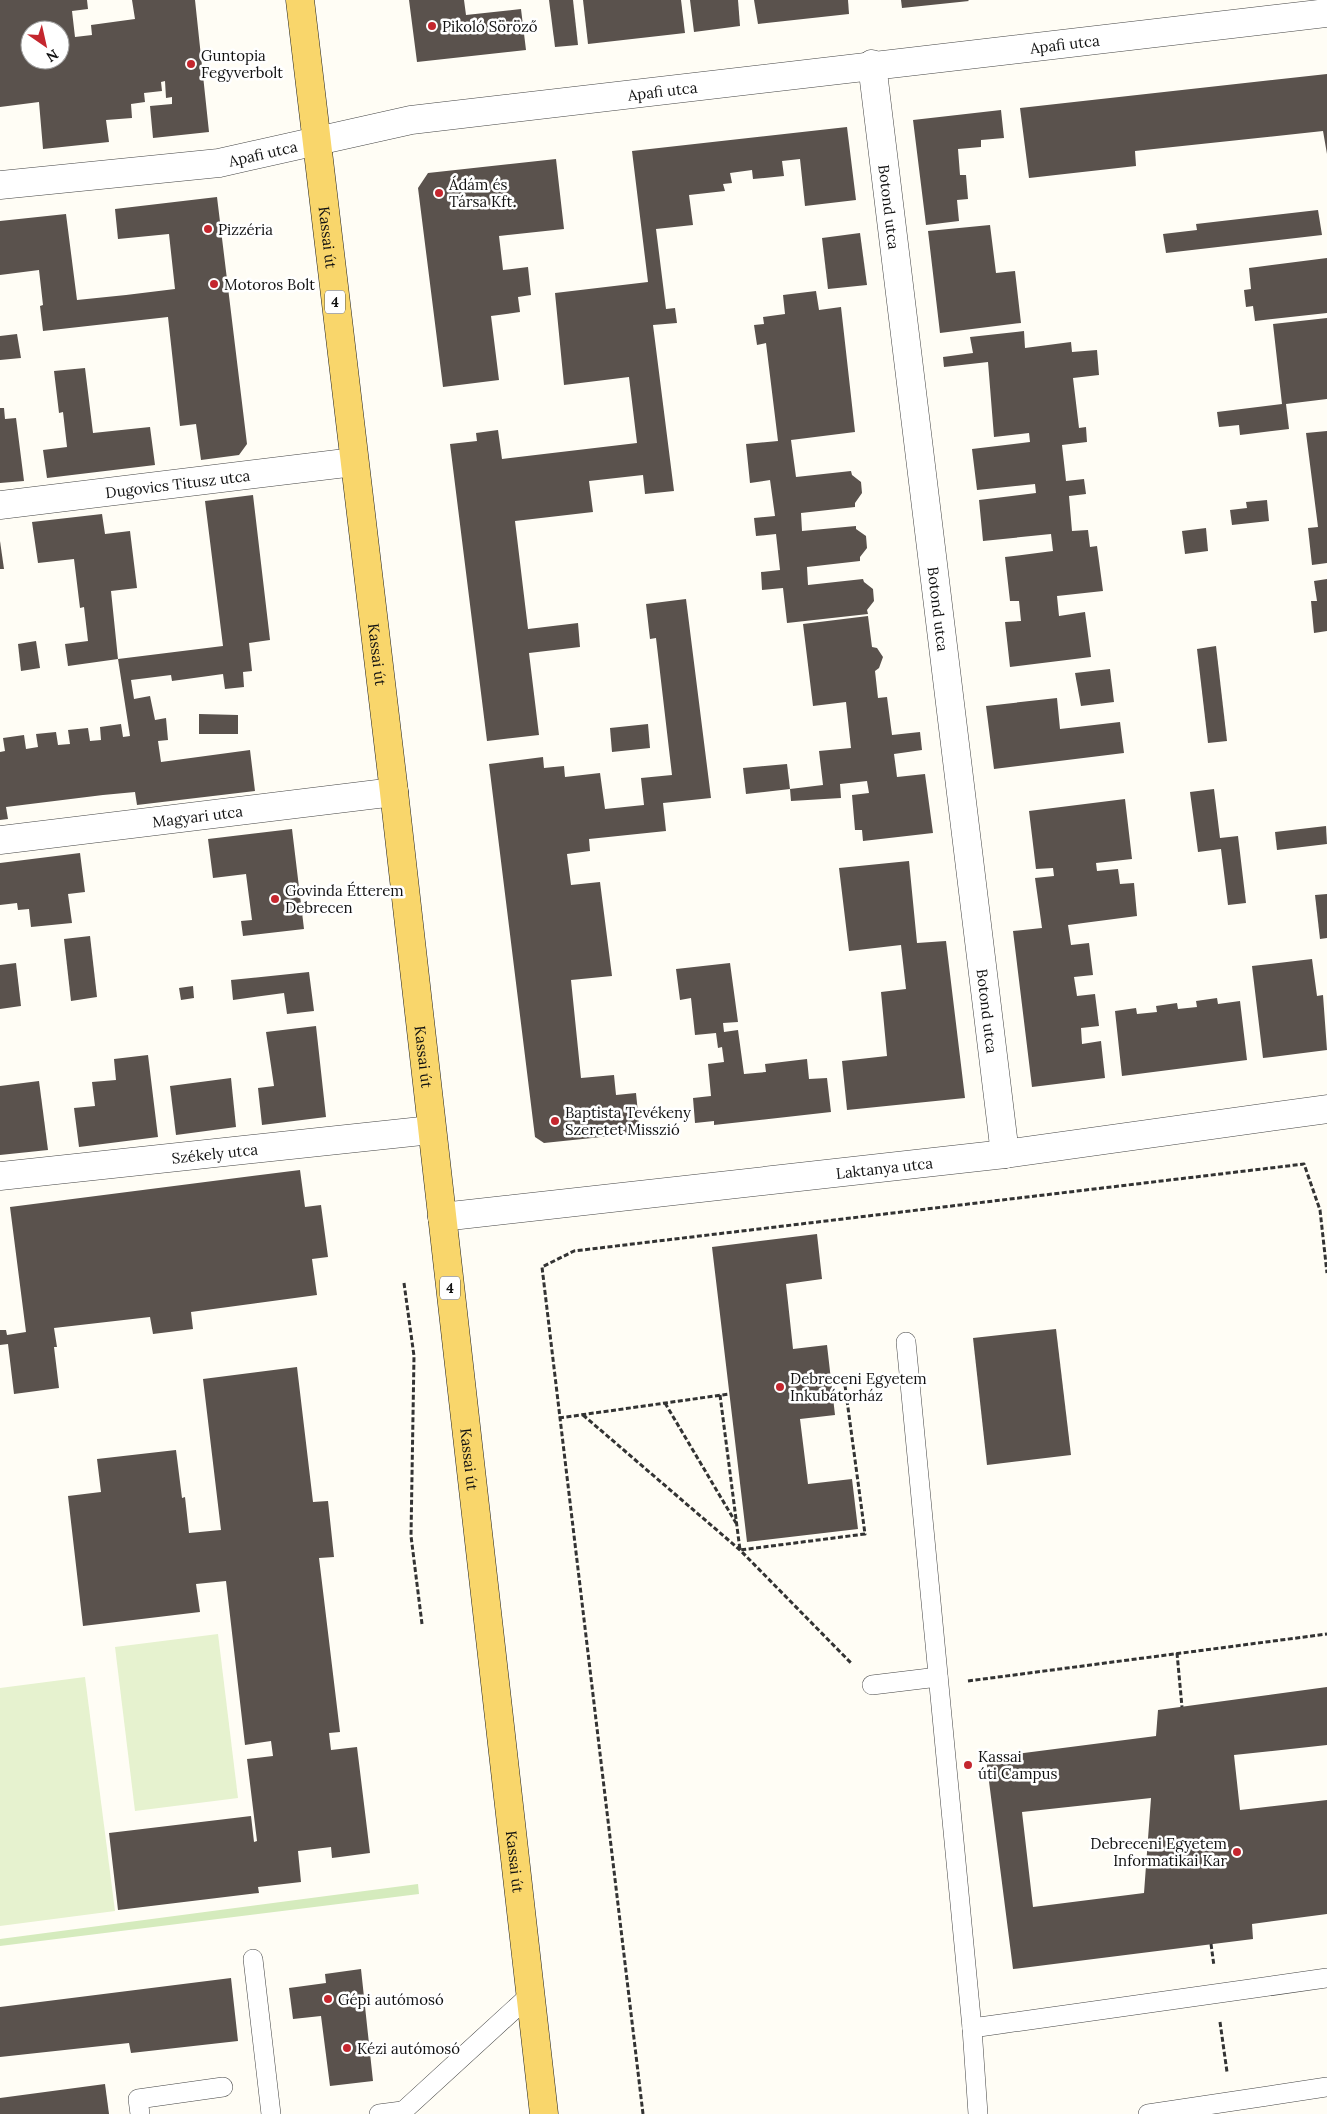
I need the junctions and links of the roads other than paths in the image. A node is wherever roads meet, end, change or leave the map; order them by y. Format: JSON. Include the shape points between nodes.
{"nodes":[{"id":1,"x":300,"y":0,"type":"edge"},
{"id":2,"x":1327,"y":12,"type":"edge"},
{"id":3,"x":872,"y":64,"type":"junction"},
{"id":4,"x":315,"y":141,"type":"junction"},
{"id":5,"x":0,"y":185,"type":"edge"},
{"id":6,"x":354,"y":462,"type":"junction"},
{"id":7,"x":0,"y":505,"type":"edge"},
{"id":8,"x":394,"y":792,"type":"junction"},
{"id":9,"x":0,"y":840,"type":"edge"},
{"id":10,"x":1327,"y":1109,"type":"edge"},
{"id":11,"x":431,"y":1130,"type":"junction"},
{"id":12,"x":1005,"y":1154,"type":"junction"},
{"id":13,"x":0,"y":1176,"type":"edge"},
{"id":14,"x":442,"y":1217,"type":"junction"},
{"id":15,"x":906,"y":1342,"type":"dead end"},
{"id":16,"x":938,"y":1681,"type":"junction"},
{"id":17,"x":872,"y":1685,"type":"road end"},
{"id":18,"x":253,"y":1959,"type":"dead end"},
{"id":19,"x":1327,"y":1978,"type":"edge"},
{"id":20,"x":531,"y":1994,"type":"junction"},
{"id":21,"x":972,"y":2028,"type":"junction"},
{"id":22,"x":223,"y":2087,"type":"dead end"},
{"id":23,"x":1327,"y":2087,"type":"edge"},
{"id":24,"x":401,"y":2113,"type":"edge"},
{"id":25,"x":140,"y":2114,"type":"edge"},
{"id":26,"x":271,"y":2114,"type":"edge"},
{"id":27,"x":378,"y":2114,"type":"edge"},
{"id":28,"x":544,"y":2114,"type":"edge"},
{"id":29,"x":978,"y":2114,"type":"edge"},
{"id":30,"x":1148,"y":2114,"type":"edge"}],
"edges":[{"from":1,"to":4,"type":"main road","name":"Kassai út","number":"4"},
{"from":2,"to":3,"type":"street","name":"Apafi utca"},
{"from":3,"to":4,"type":"street","name":"Apafi utca","via":[[411,120]]},
{"from":3,"to":12,"type":"street","name":"Botond utca"},
{"from":4,"to":5,"type":"street","name":"Apafi utca","via":[[219,163]]},
{"from":4,"to":6,"type":"main road","name":"Kassai út","number":"4"},
{"from":6,"to":7,"type":"street","name":"Dugovics Titusz utca"},
{"from":6,"to":8,"type":"main road","name":"Kassai út","number":"4"},
{"from":8,"to":9,"type":"street","name":"Magyari utca"},
{"from":8,"to":11,"type":"main road","name":"Kassai út","number":"4"},
{"from":10,"to":12,"type":"street","name":"Laktanya utca"},
{"from":11,"to":13,"type":"street","name":"Székely utca"},
{"from":11,"to":14,"type":"main road","name":"Kassai út","number":"4"},
{"from":12,"to":14,"type":"street","name":"Laktanya utca"},
{"from":14,"to":20,"type":"main road","name":"Kassai út","number":"4"},
{"from":15,"to":16,"type":"lane"},
{"from":16,"to":17,"type":"lane"},
{"from":16,"to":21,"type":"lane"},
{"from":18,"to":26,"type":"lane"},
{"from":19,"to":21,"type":"lane"},
{"from":20,"to":24,"type":"lane"},
{"from":20,"to":28,"type":"main road","name":"Kassai út","number":"4"},
{"from":21,"to":29,"type":"lane"},
{"from":22,"to":25,"type":"lane","via":[[138,2098]]},
{"from":23,"to":30,"type":"lane"},
{"from":24,"to":27,"type":"lane"}]}
